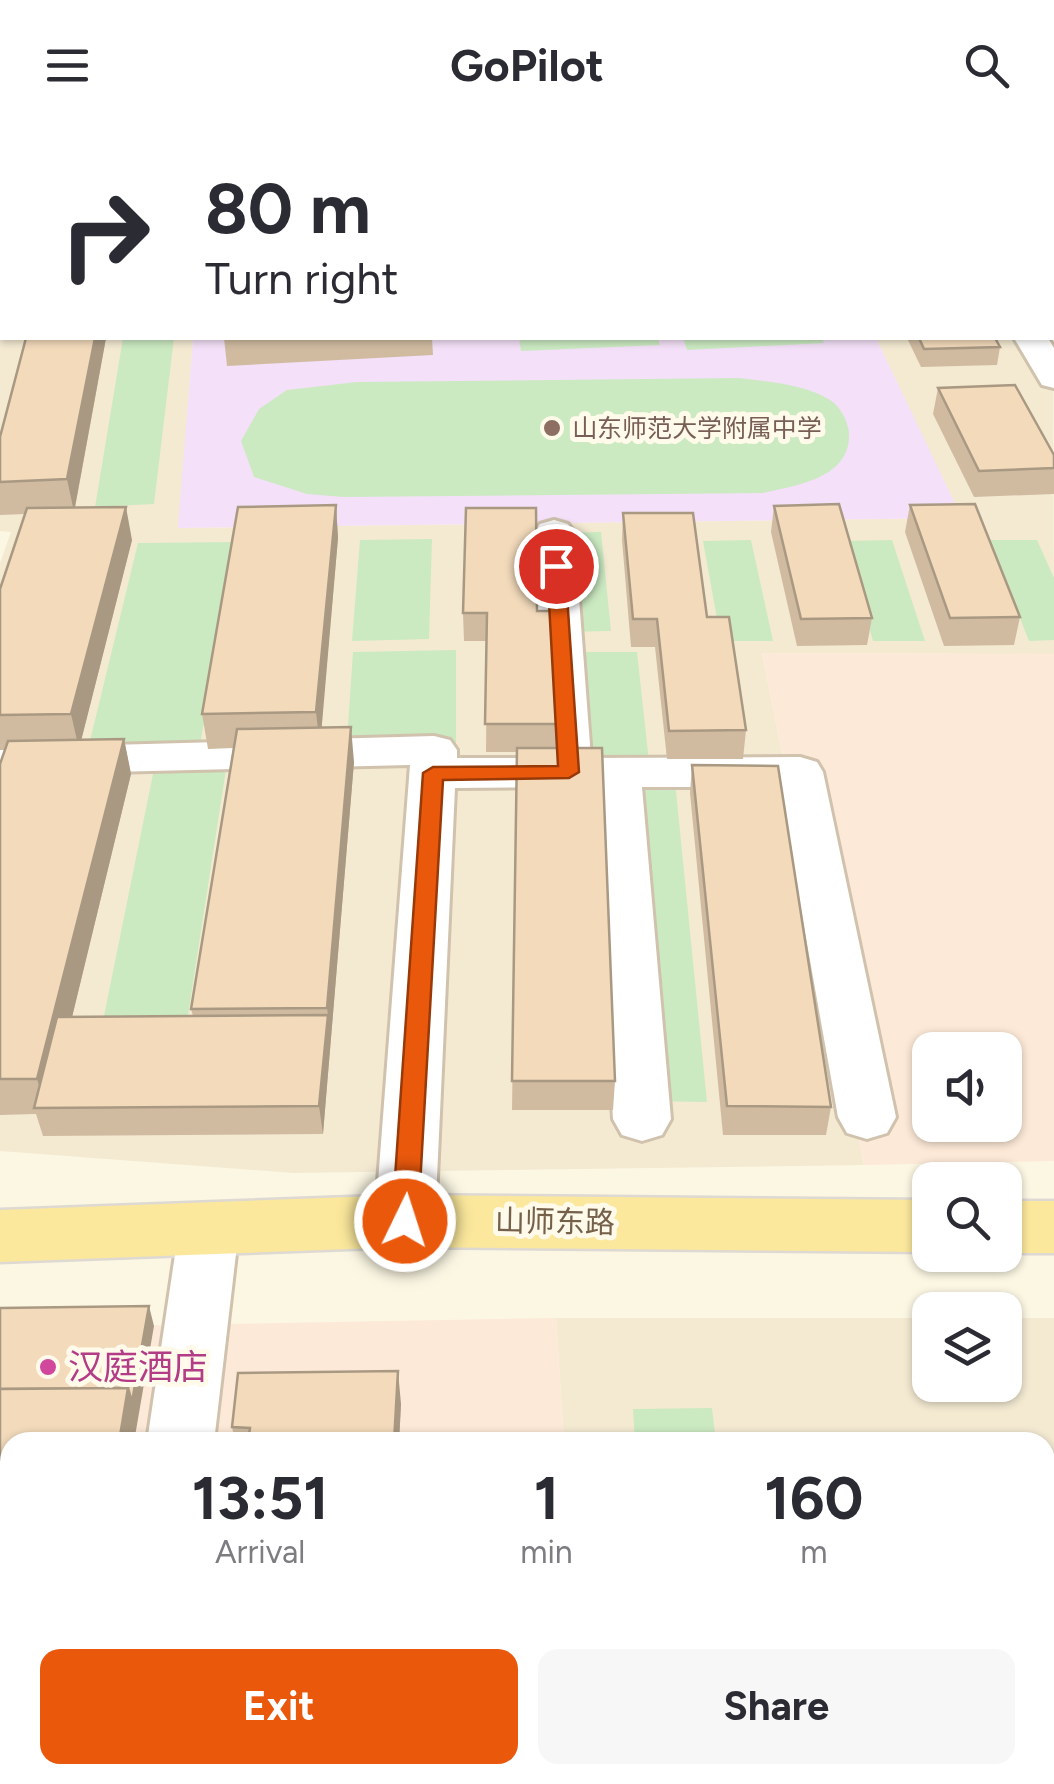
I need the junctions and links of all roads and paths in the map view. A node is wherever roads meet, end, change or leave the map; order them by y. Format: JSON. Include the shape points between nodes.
{"nodes":[{"id":1,"x":1032,"y":340,"type":"edge"},
{"id":2,"x":1054,"y":378,"type":"edge"},
{"id":3,"x":554,"y":532,"type":"dead end"},
{"id":4,"x":593,"y":772,"type":"junction"},
{"id":5,"x":433,"y":773,"type":"junction"},
{"id":6,"x":0,"y":778,"type":"edge"},
{"id":7,"x":867,"y":1118,"type":"dead end"},
{"id":8,"x":642,"y":1120,"type":"dead end"},
{"id":9,"x":405,"y":1221,"type":"junction"},
{"id":10,"x":912,"y":1226,"type":"edge"},
{"id":11,"x":1022,"y":1226,"type":"edge"},
{"id":12,"x":1054,"y":1227,"type":"edge"},
{"id":13,"x":208,"y":1228,"type":"junction"},
{"id":14,"x":0,"y":1236,"type":"edge"},
{"id":15,"x":181,"y":1432,"type":"edge"}],
"edges":[{"from":1,"to":2,"type":"street"},
{"from":3,"to":4,"type":"street"},
{"from":4,"to":5,"type":"street"},
{"from":4,"to":7,"type":"street","via":[[800,772]]},
{"from":4,"to":8,"type":"street"},
{"from":5,"to":6,"type":"street","via":[[434,750],[11,760]]},
{"from":5,"to":9,"type":"street"},
{"from":9,"to":10,"type":"main road","name":"山师东路"},
{"from":9,"to":13,"type":"main road","name":"山师东路"},
{"from":11,"to":12,"type":"main road"},
{"from":13,"to":14,"type":"main road","name":"山师东路"},
{"from":13,"to":15,"type":"street"}]}
